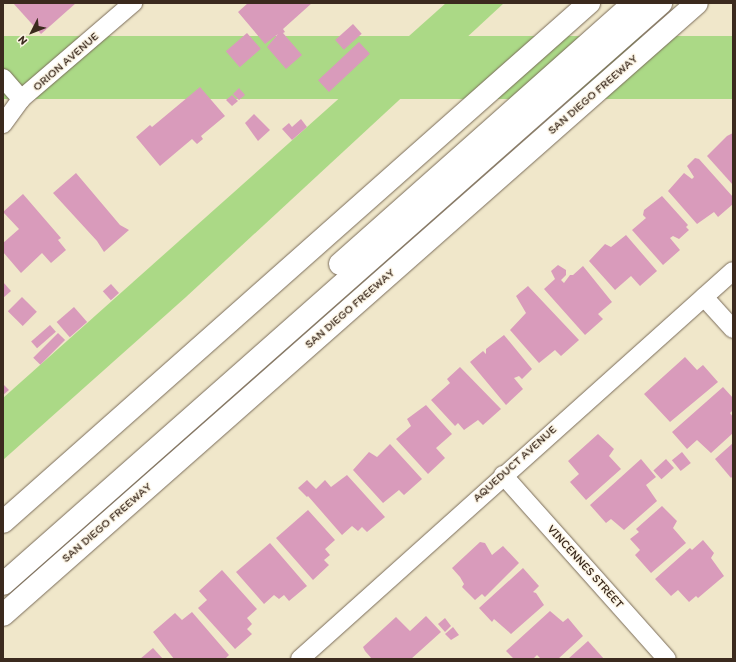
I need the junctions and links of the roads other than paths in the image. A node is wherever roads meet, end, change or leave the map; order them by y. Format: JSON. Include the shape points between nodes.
{"nodes":[{"id":1,"x":133,"y":3,"type":"edge"},
{"id":2,"x":589,"y":3,"type":"edge"},
{"id":3,"x":634,"y":3,"type":"edge"},
{"id":4,"x":661,"y":3,"type":"edge"},
{"id":5,"x":697,"y":3,"type":"edge"},
{"id":6,"x":3,"y":78,"type":"edge"},
{"id":7,"x":21,"y":99,"type":"junction"},
{"id":8,"x":3,"y":124,"type":"edge"},
{"id":9,"x":733,"y":270,"type":"edge"},
{"id":10,"x":704,"y":296,"type":"junction"},
{"id":11,"x":733,"y":329,"type":"edge"},
{"id":12,"x":503,"y":475,"type":"junction"},
{"id":13,"x":3,"y":522,"type":"edge"},
{"id":14,"x":3,"y":564,"type":"edge"},
{"id":15,"x":3,"y":584,"type":"edge"},
{"id":16,"x":3,"y":615,"type":"edge"},
{"id":17,"x":300,"y":659,"type":"edge"},
{"id":18,"x":667,"y":659,"type":"edge"}],
"edges":[{"from":1,"to":7,"type":"street","name":"ORION AVENUE"},
{"from":2,"to":13,"type":"highway"},
{"from":3,"to":14,"type":"highway"},
{"from":4,"to":15,"type":"highway"},
{"from":5,"to":16,"type":"highway","name":"SAN DIEGO FREEWAY"},
{"from":6,"to":7,"type":"street"},
{"from":7,"to":8,"type":"street","name":"ORION AVENUE"},
{"from":9,"to":10,"type":"street","name":"AQUEDUCT AVENUE"},
{"from":10,"to":11,"type":"street"},
{"from":10,"to":12,"type":"street","name":"AQUEDUCT AVENUE"},
{"from":12,"to":17,"type":"street","name":"AQUEDUCT AVENUE"},
{"from":12,"to":18,"type":"street","name":"VINCENNES STREET"}]}
